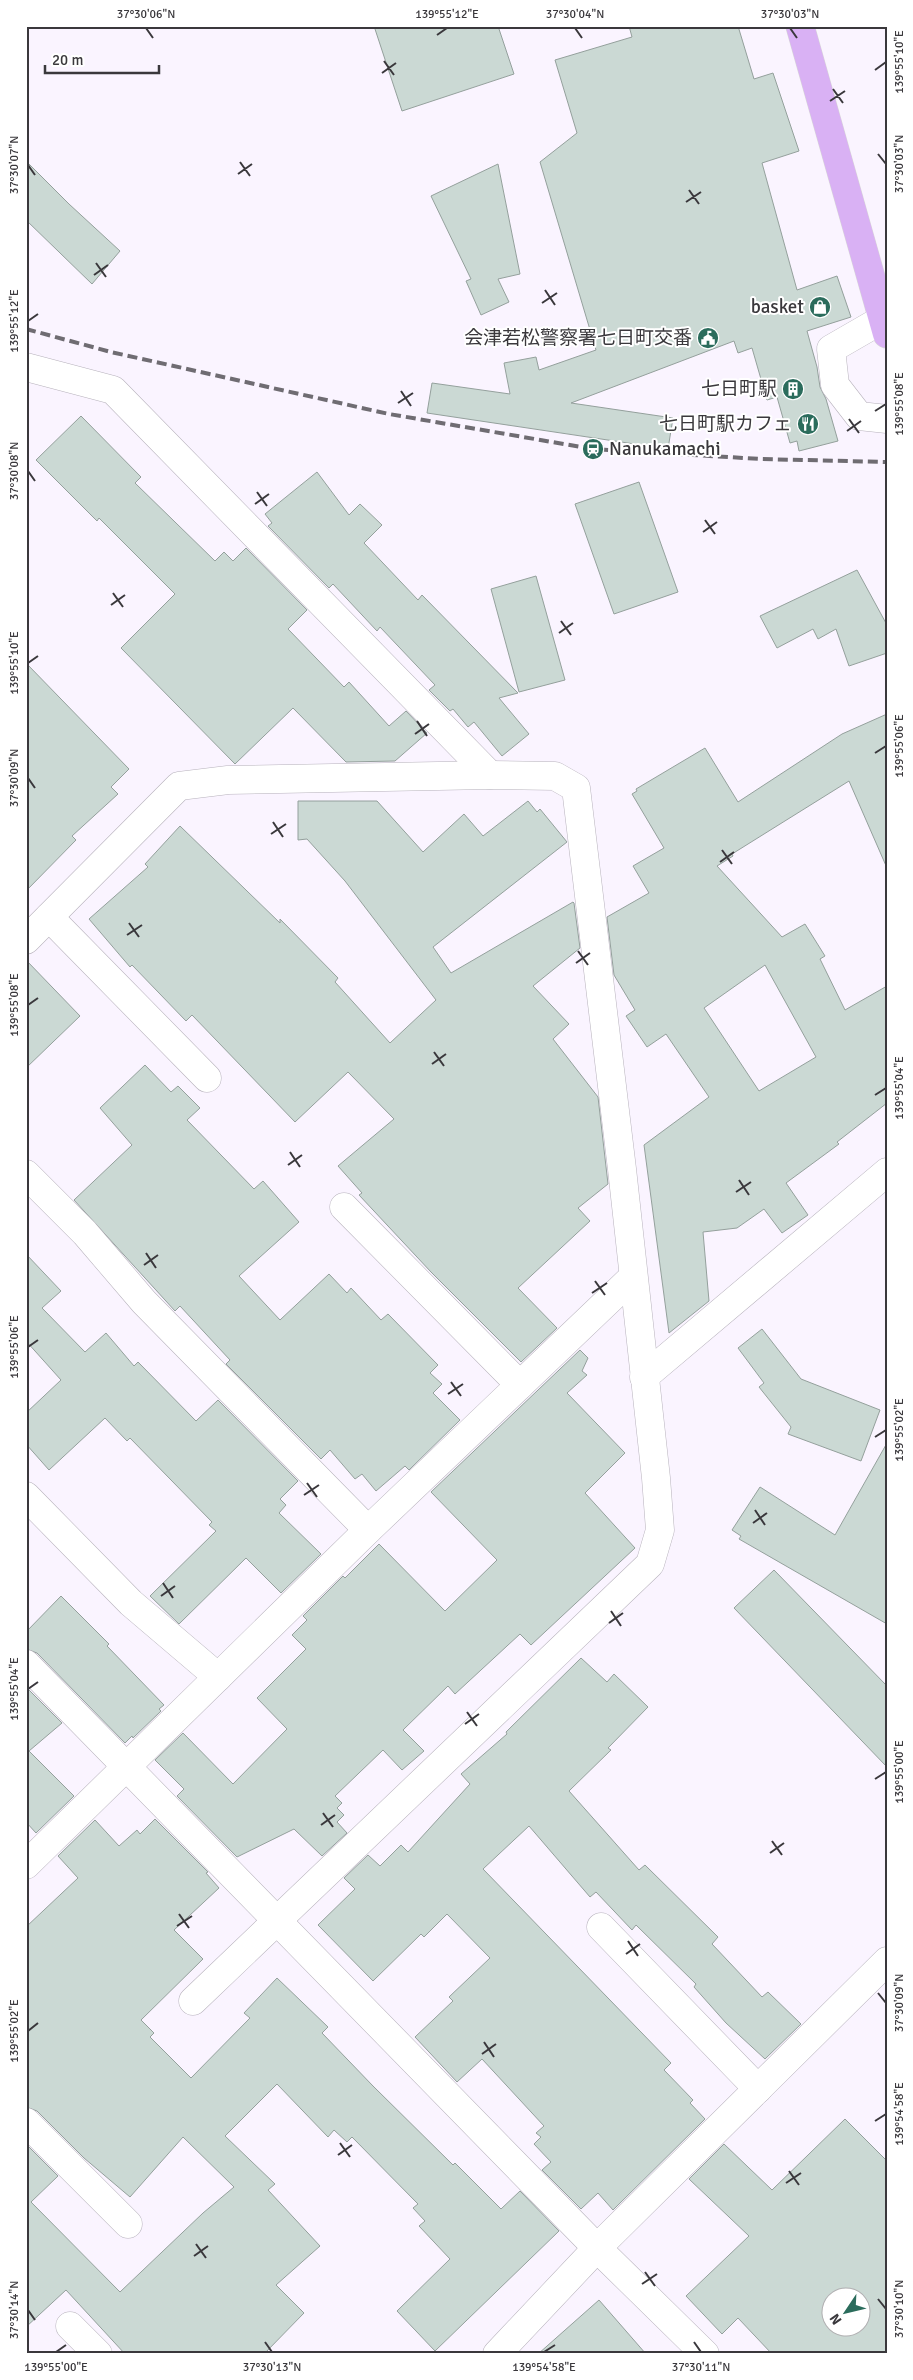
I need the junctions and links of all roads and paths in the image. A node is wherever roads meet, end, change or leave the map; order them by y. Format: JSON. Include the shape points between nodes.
{"nodes":[{"id":1,"x":800,"y":26,"type":"edge"},
{"id":2,"x":885,"y":326,"type":"edge"},
{"id":3,"x":26,"y":367,"type":"edge"},
{"id":4,"x":887,"y":419,"type":"edge"},
{"id":5,"x":490,"y":775,"type":"junction"},
{"id":6,"x":49,"y":917,"type":"junction"},
{"id":7,"x":26,"y":940,"type":"edge"},
{"id":8,"x":207,"y":1078,"type":"dead end"},
{"id":9,"x":887,"y":1172,"type":"edge"},
{"id":10,"x":26,"y":1174,"type":"edge"},
{"id":11,"x":344,"y":1207,"type":"dead end"},
{"id":12,"x":633,"y":1277,"type":"junction"},
{"id":13,"x":644,"y":1377,"type":"junction"},
{"id":14,"x":520,"y":1385,"type":"junction"},
{"id":15,"x":26,"y":1496,"type":"edge"},
{"id":16,"x":368,"y":1530,"type":"junction"},
{"id":17,"x":26,"y":1664,"type":"edge"},
{"id":18,"x":218,"y":1677,"type":"junction"},
{"id":19,"x":127,"y":1766,"type":"junction"},
{"id":20,"x":26,"y":1865,"type":"edge"},
{"id":21,"x":277,"y":1919,"type":"junction"},
{"id":22,"x":601,"y":1927,"type":"dead end"},
{"id":23,"x":887,"y":1961,"type":"edge"},
{"id":24,"x":193,"y":2001,"type":"dead end"},
{"id":25,"x":758,"y":2089,"type":"junction"},
{"id":26,"x":26,"y":2122,"type":"edge"},
{"id":27,"x":128,"y":2224,"type":"dead end"},
{"id":28,"x":597,"y":2248,"type":"junction"},
{"id":29,"x":70,"y":2326,"type":"dead end"},
{"id":30,"x":98,"y":2354,"type":"edge"},
{"id":31,"x":497,"y":2354,"type":"edge"},
{"id":32,"x":705,"y":2354,"type":"edge"}],
"edges":[{"from":1,"to":2,"type":"highway"},
{"from":2,"to":4,"type":"street","via":[[831,349],[835,385],[859,416]]},
{"from":3,"to":5,"type":"street","via":[[113,390]]},
{"from":5,"to":6,"type":"street","via":[[228,780],[179,786]]},
{"from":5,"to":12,"type":"street","via":[[555,776],[576,788]]},
{"from":6,"to":7,"type":"street"},
{"from":6,"to":8,"type":"street"},
{"from":9,"to":13,"type":"street"},
{"from":10,"to":16,"type":"street","via":[[85,1233],[144,1302]]},
{"from":11,"to":14,"type":"street"},
{"from":12,"to":13,"type":"street"},
{"from":12,"to":14,"type":"street"},
{"from":13,"to":21,"type":"street","via":[[660,1530],[650,1564]]},
{"from":14,"to":16,"type":"street"},
{"from":15,"to":18,"type":"street","via":[[131,1603]]},
{"from":16,"to":18,"type":"street"},
{"from":17,"to":19,"type":"street"},
{"from":18,"to":19,"type":"street"},
{"from":19,"to":20,"type":"street"},
{"from":19,"to":21,"type":"street"},
{"from":21,"to":24,"type":"street"},
{"from":21,"to":28,"type":"street"},
{"from":22,"to":25,"type":"street"},
{"from":23,"to":25,"type":"street"},
{"from":25,"to":28,"type":"street"},
{"from":26,"to":27,"type":"street"},
{"from":28,"to":31,"type":"street"},
{"from":28,"to":32,"type":"street"},
{"from":29,"to":30,"type":"street"}]}
